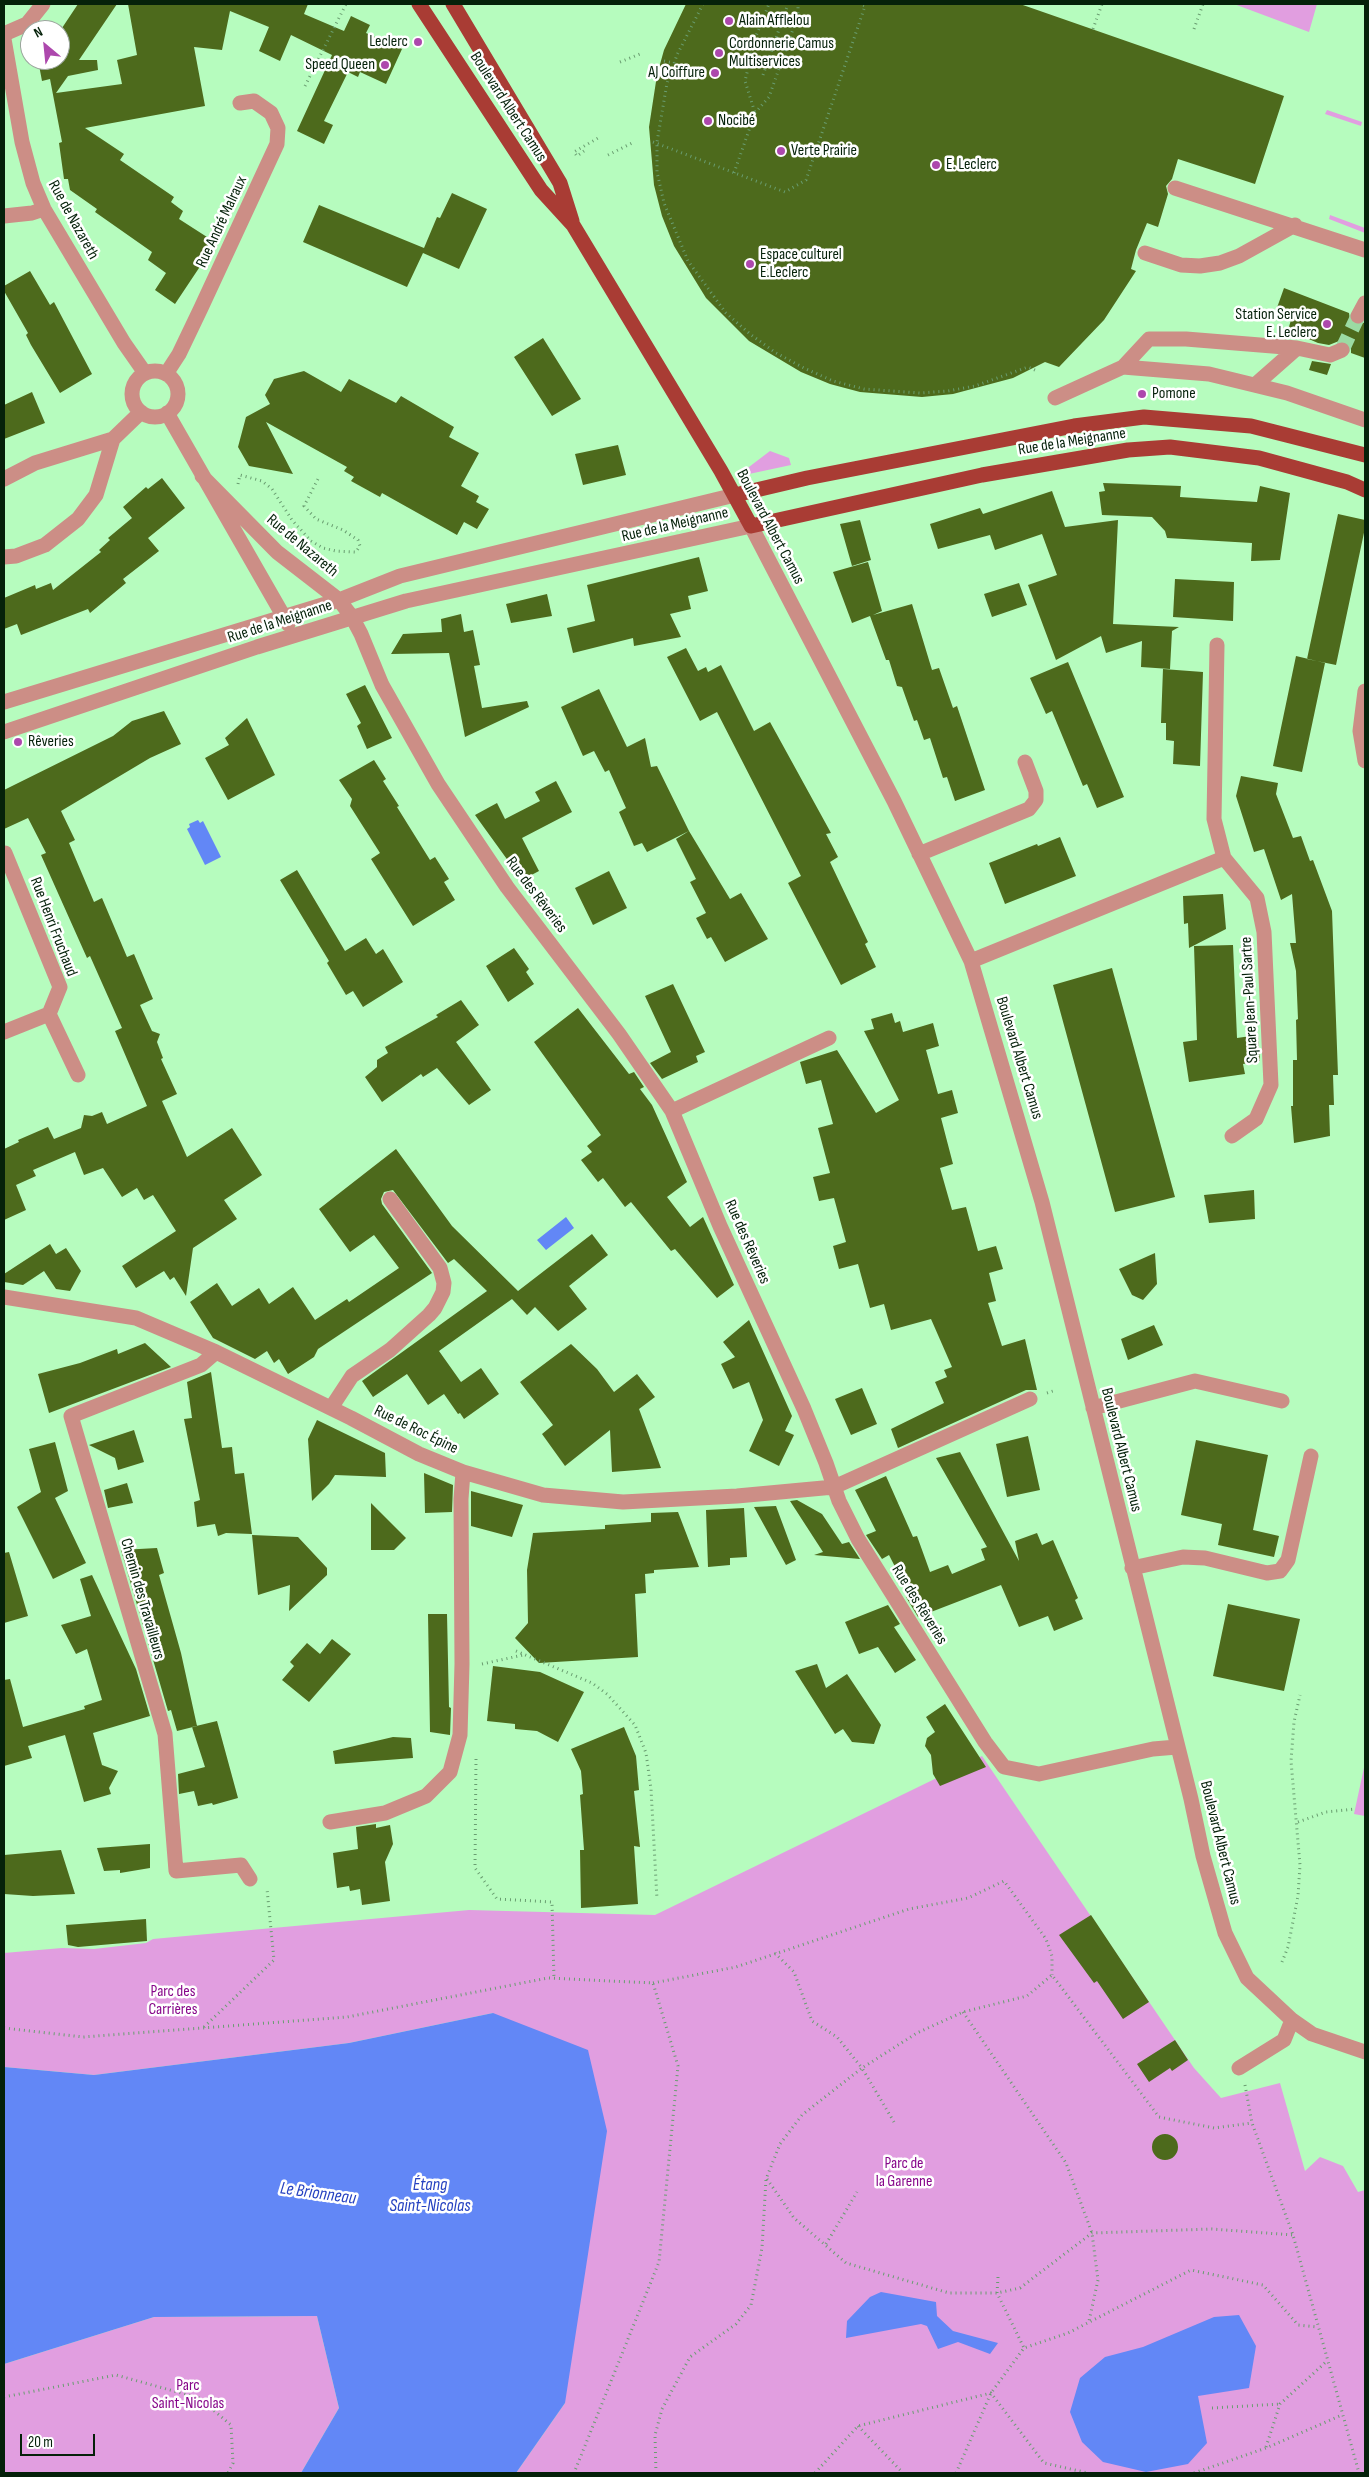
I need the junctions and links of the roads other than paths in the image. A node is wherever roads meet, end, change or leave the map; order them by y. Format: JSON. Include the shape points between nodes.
{"nodes":[{"id":1,"x":43,"y":4,"type":"edge"},
{"id":2,"x":419,"y":4,"type":"edge"},
{"id":3,"x":453,"y":4,"type":"edge"},
{"id":4,"x":4,"y":34,"type":"edge"},
{"id":5,"x":4,"y":39,"type":"edge"},
{"id":6,"x":240,"y":103,"type":"dead end"},
{"id":7,"x":1175,"y":188,"type":"dead end"},
{"id":8,"x":44,"y":209,"type":"junction"},
{"id":9,"x":4,"y":216,"type":"edge"},
{"id":10,"x":573,"y":225,"type":"junction"},
{"id":11,"x":1294,"y":225,"type":"junction"},
{"id":12,"x":1365,"y":250,"type":"edge"},
{"id":13,"x":1145,"y":253,"type":"dead end"},
{"id":14,"x":1297,"y":348,"type":"junction"},
{"id":15,"x":1342,"y":350,"type":"dead end"},
{"id":16,"x":1123,"y":367,"type":"junction"},
{"id":17,"x":145,"y":373,"type":"junction"},
{"id":18,"x":166,"y":374,"type":"junction"},
{"id":19,"x":1254,"y":385,"type":"junction"},
{"id":20,"x":1055,"y":398,"type":"dead end"},
{"id":21,"x":141,"y":412,"type":"junction"},
{"id":22,"x":167,"y":413,"type":"junction"},
{"id":23,"x":1365,"y":420,"type":"edge"},
{"id":24,"x":113,"y":439,"type":"junction"},
{"id":25,"x":1365,"y":455,"type":"edge"},
{"id":26,"x":202,"y":476,"type":"junction"},
{"id":27,"x":4,"y":479,"type":"edge"},
{"id":28,"x":1365,"y":490,"type":"edge"},
{"id":29,"x":735,"y":495,"type":"junction"},
{"id":30,"x":751,"y":526,"type":"junction"},
{"id":31,"x":4,"y":558,"type":"edge"},
{"id":32,"x":339,"y":600,"type":"junction"},
{"id":33,"x":283,"y":616,"type":"junction"},
{"id":34,"x":352,"y":617,"type":"junction"},
{"id":35,"x":295,"y":636,"type":"junction"},
{"id":36,"x":1217,"y":646,"type":"dead end"},
{"id":37,"x":1365,"y":691,"type":"edge"},
{"id":38,"x":4,"y":702,"type":"edge"},
{"id":39,"x":4,"y":732,"type":"edge"},
{"id":40,"x":1365,"y":761,"type":"edge"},
{"id":41,"x":1025,"y":762,"type":"dead end"},
{"id":42,"x":5,"y":853,"type":"dead end"},
{"id":43,"x":919,"y":854,"type":"junction"},
{"id":44,"x":1224,"y":858,"type":"junction"},
{"id":45,"x":971,"y":961,"type":"junction"},
{"id":46,"x":49,"y":1014,"type":"junction"},
{"id":47,"x":4,"y":1032,"type":"edge"},
{"id":48,"x":830,"y":1038,"type":"dead end"},
{"id":49,"x":78,"y":1075,"type":"dead end"},
{"id":50,"x":672,"y":1111,"type":"junction"},
{"id":51,"x":1232,"y":1136,"type":"dead end"},
{"id":52,"x":390,"y":1199,"type":"dead end"},
{"id":53,"x":4,"y":1297,"type":"edge"},
{"id":54,"x":216,"y":1352,"type":"junction"},
{"id":55,"x":1030,"y":1399,"type":"dead end"},
{"id":56,"x":1282,"y":1402,"type":"dead end"},
{"id":57,"x":331,"y":1408,"type":"junction"},
{"id":58,"x":1093,"y":1408,"type":"junction"},
{"id":59,"x":1311,"y":1456,"type":"dead end"},
{"id":60,"x":463,"y":1472,"type":"junction"},
{"id":61,"x":833,"y":1483,"type":"junction"},
{"id":62,"x":1132,"y":1568,"type":"junction"},
{"id":63,"x":1177,"y":1747,"type":"junction"},
{"id":64,"x":330,"y":1822,"type":"dead end"},
{"id":65,"x":250,"y":1879,"type":"road end"},
{"id":66,"x":1292,"y":2020,"type":"junction"},
{"id":67,"x":1365,"y":2052,"type":"edge"},
{"id":68,"x":1239,"y":2068,"type":"road end"}],
"edges":[{"from":1,"to":4,"type":"street","via":[[26,24]]},
{"from":2,"to":10,"type":"main road","name":"Boulevard Albert Camus","via":[[541,190]]},
{"from":3,"to":10,"type":"main road","name":"Boulevard Albert Camus","via":[[560,183]]},
{"from":5,"to":8,"type":"street","name":"Rue de Nazareth","via":[[22,142],[33,184]]},
{"from":6,"to":18,"type":"street","name":"Rue André Malraux","via":[[254,101],[272,113],[278,128],[277,144],[198,316]]},
{"from":7,"to":11,"type":"street"},
{"from":8,"to":9,"type":"street"},
{"from":8,"to":17,"type":"street","name":"Rue de Nazareth"},
{"from":10,"to":29,"type":"main road","name":"Boulevard Albert Camus"},
{"from":11,"to":12,"type":"street"},
{"from":11,"to":13,"type":"street","via":[[1220,263],[1181,265]]},
{"from":14,"to":15,"type":"street","via":[[1330,355]]},
{"from":14,"to":16,"type":"street","via":[[1149,339]]},
{"from":14,"to":19,"type":"street"},
{"from":16,"to":19,"type":"street","via":[[1209,374]]},
{"from":16,"to":20,"type":"street"},
{"from":17,"to":18,"type":"street","via":[[158,371]]},
{"from":17,"to":21,"type":"street","via":[[135,382],[132,394],[134,404]]},
{"from":18,"to":22,"type":"street","via":[[178,393],[175,404]]},
{"from":19,"to":23,"type":"street"},
{"from":21,"to":22,"type":"street","via":[[156,416]]},
{"from":21,"to":24,"type":"street"},
{"from":22,"to":26,"type":"street","name":"Rue de Nazareth"},
{"from":24,"to":27,"type":"street","via":[[35,463]]},
{"from":24,"to":31,"type":"street","via":[[96,495],[78,519],[45,545]]},
{"from":25,"to":29,"type":"main road","name":"Rue de la Meignanne","via":[[1251,426],[1144,417],[1074,426]]},
{"from":26,"to":32,"type":"street","name":"Rue de Nazareth","via":[[276,552]]},
{"from":26,"to":33,"type":"street","name":"Rue de Nazareth"},
{"from":28,"to":30,"type":"main road","name":"Rue de la Meignanne","via":[[1259,458],[1170,446],[982,475]]},
{"from":29,"to":30,"type":"main road","name":"Boulevard Albert Camus"},
{"from":29,"to":32,"type":"street","name":"Rue de la Meignanne","via":[[400,576]]},
{"from":30,"to":34,"type":"street","name":"Rue de la Meignanne","via":[[406,601]]},
{"from":30,"to":43,"type":"street","name":"Boulevard Albert Camus"},
{"from":32,"to":33,"type":"street","name":"Rue de la Meignanne"},
{"from":32,"to":34,"type":"street","name":"Rue des Rêveries"},
{"from":33,"to":35,"type":"street","name":"Rue de Nazareth"},
{"from":33,"to":38,"type":"street","name":"Rue de la Meignanne"},
{"from":34,"to":35,"type":"street","name":"Rue de la Meignanne"},
{"from":34,"to":50,"type":"street","name":"Rue des Rêveries","via":[[382,686],[438,784],[507,888],[619,1034]]},
{"from":35,"to":39,"type":"street","name":"Rue de la Meignanne"},
{"from":36,"to":44,"type":"street","name":"Square Jean-Paul Sartre","via":[[1214,819]]},
{"from":37,"to":40,"type":"street","via":[[1360,731]]},
{"from":41,"to":43,"type":"street","via":[[1036,791],[1036,800],[1029,809]]},
{"from":42,"to":46,"type":"street","name":"Rue Henri Fruchaud","via":[[60,987]]},
{"from":43,"to":45,"type":"street","name":"Boulevard Albert Camus"},
{"from":44,"to":45,"type":"street"},
{"from":44,"to":51,"type":"street","name":"Square Jean-Paul Sartre","via":[[1257,898],[1264,932],[1271,1084],[1256,1119]]},
{"from":45,"to":58,"type":"street","name":"Boulevard Albert Camus","via":[[1040,1193]]},
{"from":46,"to":47,"type":"street"},
{"from":46,"to":49,"type":"street"},
{"from":48,"to":50,"type":"street"},
{"from":50,"to":61,"type":"street","name":"Rue des Rêveries","via":[[720,1226],[804,1409]]},
{"from":52,"to":57,"type":"street","via":[[440,1268],[443,1292],[429,1315],[390,1350],[352,1376]]},
{"from":53,"to":54,"type":"street","name":"Rue de Roc Épine","via":[[136,1318]]},
{"from":54,"to":57,"type":"street","name":"Rue de Roc Épine"},
{"from":54,"to":65,"type":"street","name":"Chemin des Travailleurs","via":[[201,1365],[71,1416],[166,1734],[176,1871],[241,1866]]},
{"from":55,"to":61,"type":"street","name":"Rue de Roc Épine"},
{"from":56,"to":58,"type":"street","via":[[1195,1381]]},
{"from":57,"to":60,"type":"street","name":"Rue de Roc Épine","via":[[419,1454]]},
{"from":58,"to":62,"type":"street","name":"Boulevard Albert Camus"},
{"from":59,"to":62,"type":"street","via":[[1288,1560],[1280,1571],[1267,1573],[1205,1558],[1184,1557]]},
{"from":60,"to":61,"type":"street","name":"Rue de Roc Épine","via":[[543,1495],[623,1502],[737,1496]]},
{"from":60,"to":64,"type":"street","via":[[460,1500],[460,1735],[450,1772],[426,1796],[385,1813]]},
{"from":61,"to":63,"type":"street","name":"Rue des Rêveries","via":[[863,1548],[1004,1767],[1038,1774],[1153,1749]]},
{"from":62,"to":63,"type":"street","name":"Boulevard Albert Camus"},
{"from":63,"to":66,"type":"street","name":"Boulevard Albert Camus","via":[[1225,1934],[1247,1978]]},
{"from":66,"to":67,"type":"street","name":"Boulevard Albert Camus","via":[[1312,2034]]},
{"from":66,"to":68,"type":"street","via":[[1284,2040]]}]}
